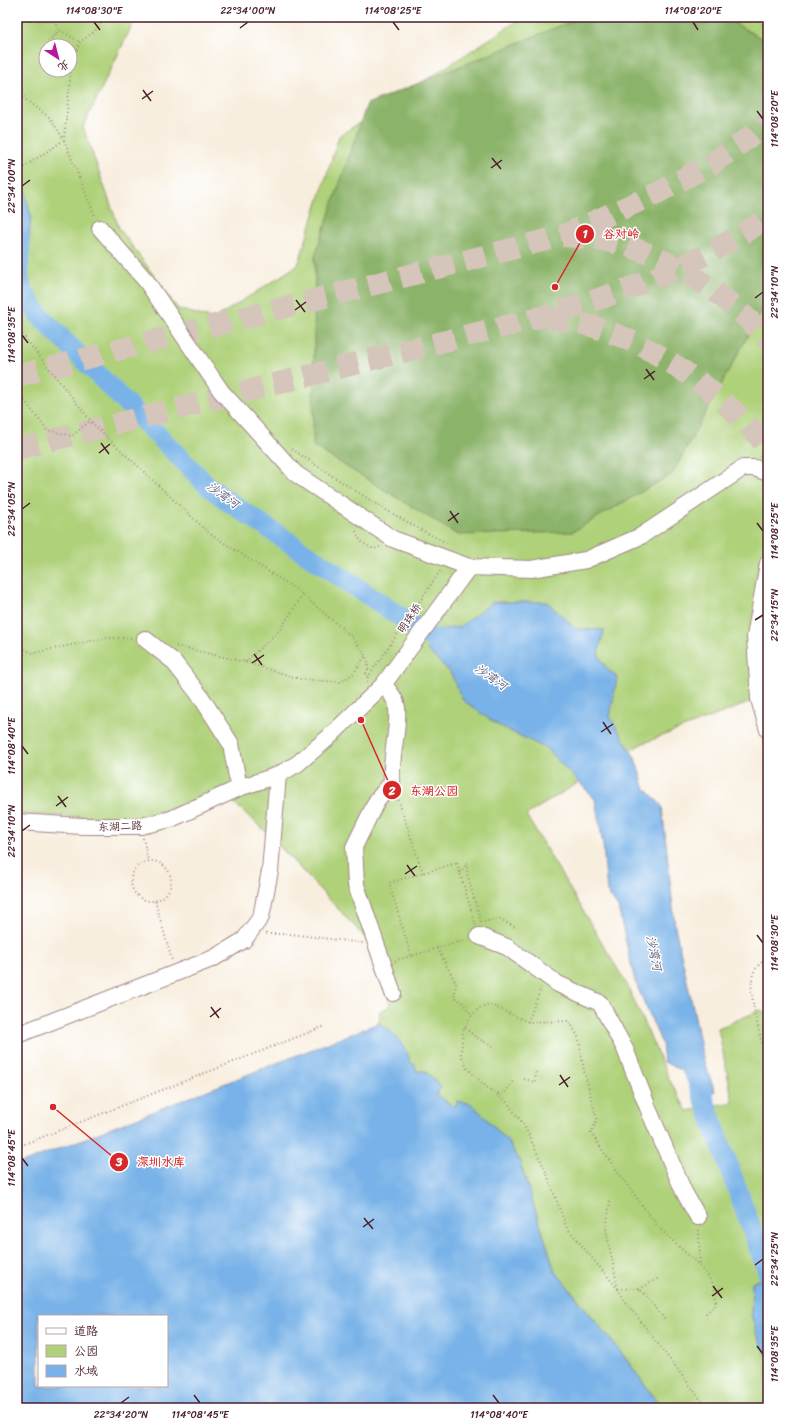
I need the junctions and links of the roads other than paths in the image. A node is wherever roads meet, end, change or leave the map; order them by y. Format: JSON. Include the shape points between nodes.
{"nodes":[{"id":1,"x":100,"y":228,"type":"road end"},
{"id":2,"x":768,"y":473,"type":"edge"},
{"id":3,"x":768,"y":563,"type":"edge"},
{"id":4,"x":469,"y":567,"type":"junction"},
{"id":5,"x":144,"y":639,"type":"road end"},
{"id":6,"x":383,"y":685,"type":"junction"},
{"id":7,"x":768,"y":730,"type":"edge"},
{"id":8,"x":278,"y":775,"type":"junction"},
{"id":9,"x":239,"y":788,"type":"junction"},
{"id":10,"x":17,"y":822,"type":"edge"},
{"id":11,"x":479,"y":936,"type":"road end"},
{"id":12,"x":393,"y":993,"type":"dead end"},
{"id":13,"x":17,"y":1035,"type":"edge"},
{"id":14,"x":698,"y":1217,"type":"road end"}],
"edges":[{"from":1,"to":4,"type":"street","via":[[147,282],[221,391],[296,474],[391,538]]},
{"from":2,"to":4,"type":"street","via":[[755,468],[743,468],[641,536],[586,560],[531,569]]},
{"from":3,"to":7,"type":"street","via":[[755,637],[759,699]]},
{"from":4,"to":6,"type":"street","name":"明珠桥"},
{"from":5,"to":9,"type":"street","via":[[173,661],[201,697],[231,744]]},
{"from":6,"to":8,"type":"street","name":"明珠桥","via":[[328,738],[297,764]]},
{"from":6,"to":12,"type":"street","via":[[392,694],[397,707],[392,782],[377,800],[354,847],[356,885]]},
{"from":8,"to":9,"type":"street","name":"东湖二路"},
{"from":8,"to":13,"type":"street","via":[[270,871],[261,917],[244,940],[214,958]]},
{"from":9,"to":10,"type":"street","name":"东湖二路","via":[[171,819],[141,826]]},
{"from":11,"to":14,"type":"street","via":[[507,947],[558,984],[600,1003],[625,1049],[684,1192]]}]}
